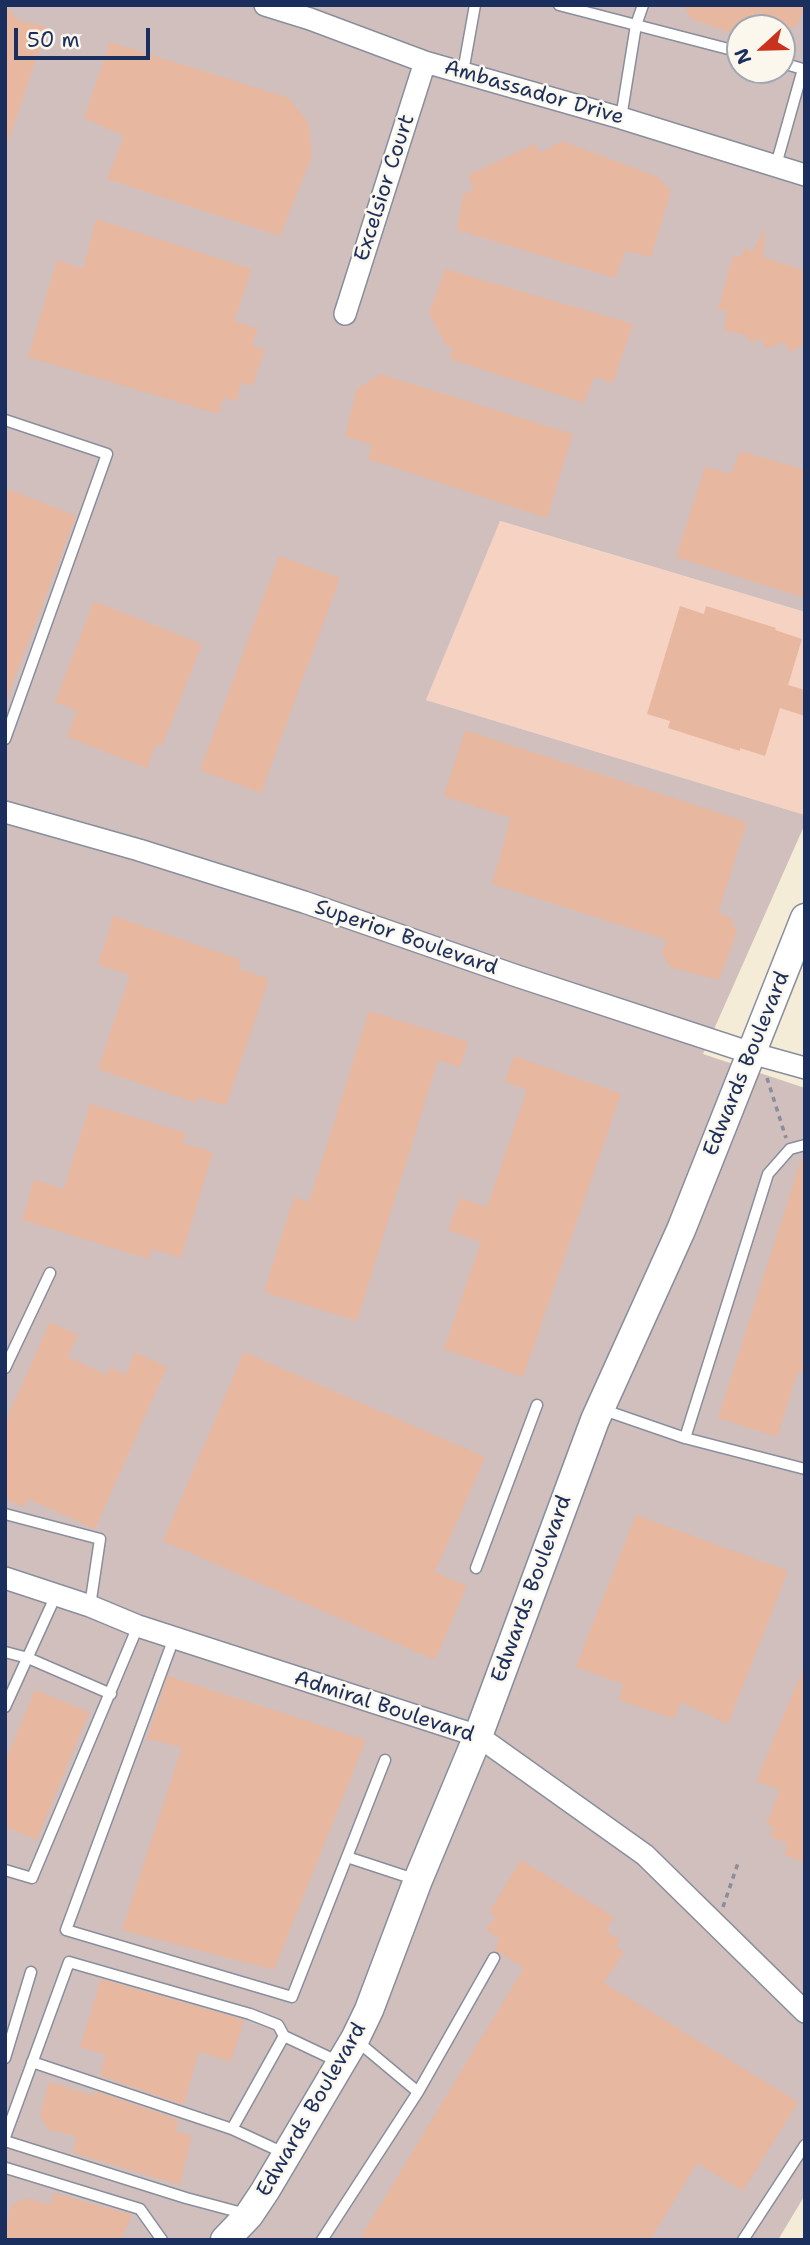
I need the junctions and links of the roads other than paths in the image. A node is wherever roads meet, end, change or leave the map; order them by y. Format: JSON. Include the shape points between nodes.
{"nodes":[{"id":1,"x":265,"y":5,"type":"edge"},
{"id":2,"x":475,"y":5,"type":"edge"},
{"id":3,"x":559,"y":5,"type":"edge"},
{"id":4,"x":643,"y":5,"type":"edge"},
{"id":5,"x":311,"y":12,"type":"edge"},
{"id":6,"x":636,"y":25,"type":"junction"},
{"id":7,"x":726,"y":48,"type":"edge"},
{"id":8,"x":425,"y":62,"type":"junction"},
{"id":9,"x":804,"y":66,"type":"edge"},
{"id":10,"x":463,"y":72,"type":"junction"},
{"id":11,"x":621,"y":118,"type":"junction"},
{"id":12,"x":776,"y":165,"type":"junction"},
{"id":13,"x":805,"y":175,"type":"edge"},
{"id":14,"x":345,"y":314,"type":"dead end"},
{"id":15,"x":5,"y":420,"type":"edge"},
{"id":16,"x":5,"y":739,"type":"edge"},
{"id":17,"x":5,"y":812,"type":"edge"},
{"id":18,"x":805,"y":918,"type":"edge"},
{"id":19,"x":751,"y":1053,"type":"junction"},
{"id":20,"x":805,"y":1068,"type":"edge"},
{"id":21,"x":805,"y":1145,"type":"edge"},
{"id":22,"x":50,"y":1273,"type":"dead end"},
{"id":23,"x":5,"y":1368,"type":"edge"},
{"id":24,"x":537,"y":1405,"type":"dead end"},
{"id":25,"x":601,"y":1409,"type":"junction"},
{"id":26,"x":685,"y":1438,"type":"junction"},
{"id":27,"x":805,"y":1469,"type":"edge"},
{"id":28,"x":5,"y":1514,"type":"edge"},
{"id":29,"x":476,"y":1568,"type":"dead end"},
{"id":30,"x":5,"y":1578,"type":"edge"},
{"id":31,"x":56,"y":1595,"type":"junction"},
{"id":32,"x":90,"y":1606,"type":"junction"},
{"id":33,"x":138,"y":1626,"type":"junction"},
{"id":34,"x":174,"y":1638,"type":"junction"},
{"id":35,"x":5,"y":1652,"type":"edge"},
{"id":36,"x":28,"y":1658,"type":"junction"},
{"id":37,"x":111,"y":1694,"type":"junction"},
{"id":38,"x":5,"y":1707,"type":"edge"},
{"id":39,"x":478,"y":1736,"type":"junction"},
{"id":40,"x":385,"y":1760,"type":"dead end"},
{"id":41,"x":347,"y":1857,"type":"junction"},
{"id":42,"x":5,"y":1870,"type":"edge"},
{"id":43,"x":418,"y":1880,"type":"junction"},
{"id":44,"x":494,"y":1958,"type":"dead end"},
{"id":45,"x":31,"y":1972,"type":"dead end"},
{"id":46,"x":805,"y":2012,"type":"edge"},
{"id":47,"x":5,"y":2013,"type":"edge"},
{"id":48,"x":17,"y":2017,"type":"junction"},
{"id":49,"x":284,"y":2036,"type":"junction"},
{"id":50,"x":355,"y":2039,"type":"junction"},
{"id":51,"x":5,"y":2058,"type":"edge"},
{"id":52,"x":32,"y":2062,"type":"junction"},
{"id":53,"x":341,"y":2063,"type":"junction"},
{"id":54,"x":418,"y":2092,"type":"junction"},
{"id":55,"x":232,"y":2129,"type":"junction"},
{"id":56,"x":5,"y":2139,"type":"edge"},
{"id":57,"x":805,"y":2145,"type":"edge"},
{"id":58,"x":286,"y":2154,"type":"junction"},
{"id":59,"x":6,"y":2168,"type":"edge"},
{"id":60,"x":249,"y":2215,"type":"junction"},
{"id":61,"x":162,"y":2240,"type":"edge"},
{"id":62,"x":225,"y":2240,"type":"edge"},
{"id":63,"x":322,"y":2240,"type":"edge"},
{"id":64,"x":743,"y":2240,"type":"edge"}],
"edges":[{"from":1,"to":5,"type":"street","name":"Ambassador Drive"},
{"from":2,"to":10,"type":"lane"},
{"from":3,"to":6,"type":"lane"},
{"from":4,"to":6,"type":"lane"},
{"from":5,"to":8,"type":"street","name":"Ambassador Drive"},
{"from":6,"to":7,"type":"lane"},
{"from":6,"to":11,"type":"lane"},
{"from":8,"to":10,"type":"street","name":"Ambassador Drive"},
{"from":8,"to":14,"type":"street","name":"Excelsior Court"},
{"from":9,"to":12,"type":"lane"},
{"from":10,"to":11,"type":"street","name":"Ambassador Drive"},
{"from":11,"to":12,"type":"street","name":"Ambassador Drive"},
{"from":12,"to":13,"type":"street","name":"Ambassador Drive"},
{"from":15,"to":16,"type":"lane","via":[[107,454]]},
{"from":17,"to":19,"type":"street","name":"Superior Boulevard","via":[[304,902]]},
{"from":18,"to":19,"type":"street","name":"Edwards Boulevard"},
{"from":19,"to":20,"type":"street","name":"Superior Boulevard"},
{"from":19,"to":25,"type":"street","name":"Edwards Boulevard","via":[[681,1230]]},
{"from":21,"to":26,"type":"lane","via":[[790,1149],[768,1174]]},
{"from":22,"to":23,"type":"lane"},
{"from":24,"to":29,"type":"lane"},
{"from":25,"to":26,"type":"lane"},
{"from":25,"to":39,"type":"street","name":"Edwards Boulevard"},
{"from":26,"to":27,"type":"lane"},
{"from":28,"to":32,"type":"lane","via":[[100,1539]]},
{"from":30,"to":31,"type":"street","name":"Admiral Boulevard"},
{"from":31,"to":32,"type":"street","name":"Admiral Boulevard"},
{"from":31,"to":36,"type":"lane"},
{"from":32,"to":33,"type":"street","name":"Admiral Boulevard"},
{"from":33,"to":34,"type":"street","name":"Admiral Boulevard"},
{"from":33,"to":37,"type":"lane"},
{"from":34,"to":39,"type":"street","name":"Admiral Boulevard"},
{"from":34,"to":41,"type":"lane","via":[[66,1930],[292,1997]]},
{"from":35,"to":36,"type":"lane"},
{"from":36,"to":37,"type":"lane"},
{"from":36,"to":38,"type":"lane"},
{"from":37,"to":42,"type":"lane","via":[[32,1878]]},
{"from":39,"to":43,"type":"street","name":"Edwards Boulevard"},
{"from":39,"to":46,"type":"street","name":"Admiral Boulevard","via":[[645,1855]]},
{"from":40,"to":41,"type":"lane"},
{"from":41,"to":43,"type":"lane"},
{"from":43,"to":50,"type":"street","name":"Edwards Boulevard"},
{"from":44,"to":54,"type":"lane"},
{"from":45,"to":48,"type":"lane"},
{"from":47,"to":48,"type":"lane"},
{"from":48,"to":51,"type":"lane"},
{"from":49,"to":52,"type":"lane","via":[[278,2025],[250,2014],[69,1962]]},
{"from":49,"to":53,"type":"lane"},
{"from":49,"to":55,"type":"lane"},
{"from":50,"to":53,"type":"street","name":"Edwards Boulevard"},
{"from":50,"to":54,"type":"lane"},
{"from":52,"to":55,"type":"lane"},
{"from":52,"to":56,"type":"lane"},
{"from":53,"to":58,"type":"street","name":"Edwards Boulevard"},
{"from":54,"to":63,"type":"lane"},
{"from":55,"to":58,"type":"lane"},
{"from":56,"to":60,"type":"lane"},
{"from":57,"to":64,"type":"lane"},
{"from":58,"to":60,"type":"street","name":"Edwards Boulevard"},
{"from":59,"to":61,"type":"lane","via":[[139,2209]]},
{"from":60,"to":62,"type":"street","name":"Edwards Boulevard"}]}
